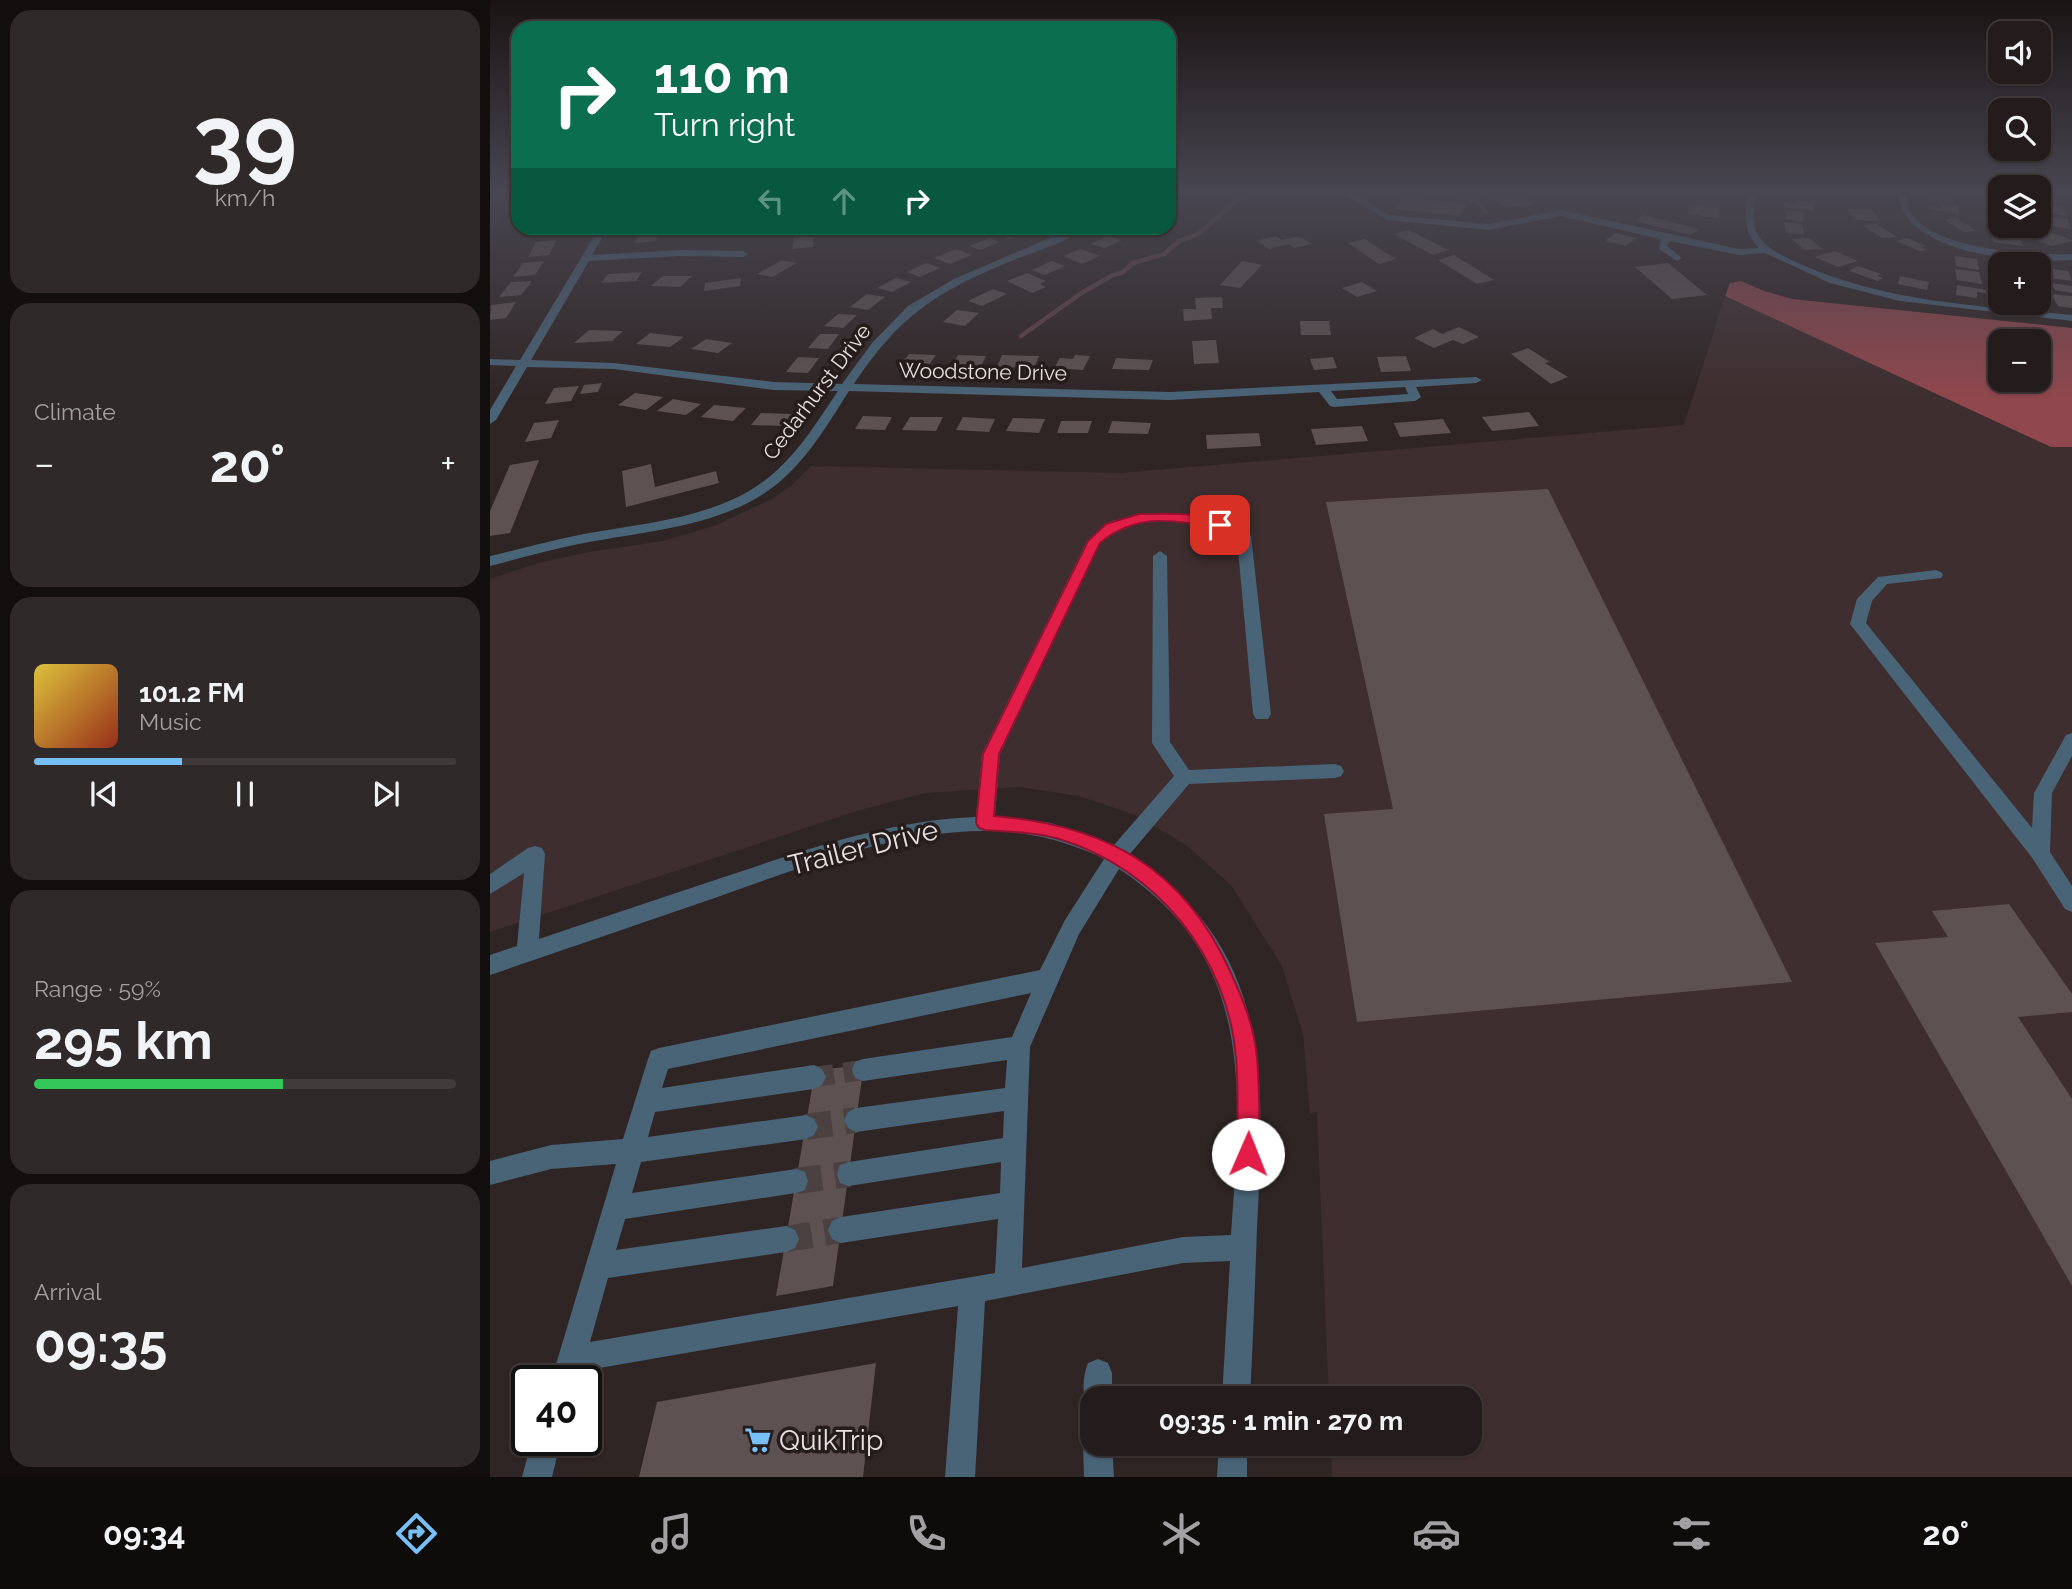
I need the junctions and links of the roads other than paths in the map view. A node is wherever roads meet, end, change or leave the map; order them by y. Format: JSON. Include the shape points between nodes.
{"nodes":[{"id":1,"x":584,"y":262,"type":"edge"},
{"id":2,"x":1001,"y":262,"type":"edge"},
{"id":3,"x":1790,"y":262,"type":"edge"},
{"id":4,"x":1988,"y":309,"type":"edge"},
{"id":5,"x":2047,"y":315,"type":"edge"},
{"id":6,"x":2072,"y":318,"type":"edge"},
{"id":7,"x":490,"y":362,"type":"edge"},
{"id":8,"x":523,"y":363,"type":"junction"},
{"id":9,"x":1476,"y":380,"type":"dead end"},
{"id":10,"x":846,"y":388,"type":"junction"},
{"id":11,"x":490,"y":420,"type":"edge"},
{"id":12,"x":1160,"y":556,"type":"dead end"},
{"id":13,"x":490,"y":561,"type":"edge"},
{"id":14,"x":1936,"y":575,"type":"dead end"},
{"id":15,"x":1262,"y":714,"type":"dead end"},
{"id":16,"x":2072,"y":740,"type":"edge"},
{"id":17,"x":1335,"y":771,"type":"dead end"},
{"id":18,"x":1184,"y":777,"type":"junction"},
{"id":19,"x":985,"y":823,"type":"junction"},
{"id":20,"x":2040,"y":853,"type":"junction"},
{"id":21,"x":1117,"y":855,"type":"junction"},
{"id":22,"x":490,"y":885,"type":"edge"},
{"id":23,"x":2072,"y":903,"type":"edge"},
{"id":24,"x":527,"y":953,"type":"junction"},
{"id":25,"x":490,"y":965,"type":"edge"},
{"id":26,"x":1047,"y":979,"type":"junction"},
{"id":27,"x":1019,"y":1047,"type":"junction"},
{"id":28,"x":863,"y":1070,"type":"tunnel mouth"},
{"id":29,"x":814,"y":1077,"type":"tunnel mouth"},
{"id":30,"x":1017,"y":1098,"type":"junction"},
{"id":31,"x":646,"y":1102,"type":"junction"},
{"id":32,"x":856,"y":1120,"type":"tunnel mouth"},
{"id":33,"x":806,"y":1127,"type":"tunnel mouth"},
{"id":34,"x":1015,"y":1148,"type":"junction"},
{"id":35,"x":632,"y":1152,"type":"junction"},
{"id":36,"x":490,"y":1173,"type":"edge"},
{"id":37,"x":849,"y":1174,"type":"tunnel mouth"},
{"id":38,"x":796,"y":1181,"type":"tunnel mouth"},
{"id":39,"x":1012,"y":1204,"type":"junction"},
{"id":40,"x":615,"y":1208,"type":"junction"},
{"id":41,"x":841,"y":1230,"type":"tunnel mouth"},
{"id":42,"x":786,"y":1238,"type":"tunnel mouth"},
{"id":43,"x":1243,"y":1247,"type":"junction"},
{"id":44,"x":598,"y":1266,"type":"junction"},
{"id":45,"x":1008,"y":1284,"type":"junction"},
{"id":46,"x":972,"y":1290,"type":"junction"},
{"id":47,"x":569,"y":1365,"type":"edge"},
{"id":48,"x":593,"y":1365,"type":"edge"},
{"id":49,"x":1237,"y":1386,"type":"edge"},
{"id":50,"x":543,"y":1456,"type":"edge"},
{"id":51,"x":1098,"y":1456,"type":"edge"},
{"id":52,"x":1233,"y":1456,"type":"edge"},
{"id":53,"x":537,"y":1477,"type":"edge"},
{"id":54,"x":960,"y":1477,"type":"edge"},
{"id":55,"x":1099,"y":1477,"type":"edge"},
{"id":56,"x":1232,"y":1477,"type":"edge"}],
"edges":[{"from":1,"to":8,"type":"street"},
{"from":2,"to":10,"type":"street","name":"Cedarhurst Drive","via":[[917,304],[883,336]]},
{"from":3,"to":4,"type":"street","via":[[1858,290],[1927,304]]},
{"from":5,"to":6,"type":"street"},
{"from":7,"to":8,"type":"street","name":"Woodstone Drive"},
{"from":8,"to":10,"type":"street","name":"Woodstone Drive","via":[[614,366],[744,384]]},
{"from":8,"to":11,"type":"street"},
{"from":9,"to":10,"type":"street","name":"Woodstone Drive","via":[[1409,384],[1415,397],[1334,403],[1323,389],[1170,396]]},
{"from":10,"to":13,"type":"street","name":"Cedarhurst Drive","via":[[790,467],[759,491],[666,526],[574,540]]},
{"from":12,"to":18,"type":"street","via":[[1161,743]]},
{"from":14,"to":20,"type":"street","via":[[1883,580],[1865,599],[1858,624]]},
{"from":15,"to":19,"type":"street","via":[[1244,536],[1220,525],[1181,517],[1139,518],[1111,527],[1094,541],[1074,578],[991,754]]},
{"from":16,"to":20,"type":"street","via":[[2043,793]]},
{"from":17,"to":18,"type":"street"},
{"from":18,"to":21,"type":"street"},
{"from":19,"to":21,"type":"street","name":"Trailer Drive","via":[[1059,832]]},
{"from":19,"to":24,"type":"street","name":"Trailer Drive","via":[[880,836]]},
{"from":20,"to":23,"type":"street"},
{"from":21,"to":26,"type":"street","via":[[1072,927]]},
{"from":21,"to":43,"type":"street","name":"Trailer Drive","via":[[1170,894],[1187,913],[1209,946],[1237,1009],[1247,1057],[1250,1130]]},
{"from":22,"to":24,"type":"street","via":[[535,854]]},
{"from":24,"to":25,"type":"street","name":"Trailer Drive"},
{"from":26,"to":27,"type":"street"},
{"from":26,"to":31,"type":"street","via":[[659,1059]]},
{"from":27,"to":28,"type":"street"},
{"from":27,"to":30,"type":"street"},
{"from":29,"to":31,"type":"street"},
{"from":30,"to":32,"type":"street"},
{"from":30,"to":34,"type":"street"},
{"from":31,"to":35,"type":"street"},
{"from":33,"to":35,"type":"street"},
{"from":34,"to":37,"type":"street"},
{"from":34,"to":39,"type":"street"},
{"from":35,"to":36,"type":"street","via":[[551,1157]]},
{"from":35,"to":40,"type":"street"},
{"from":38,"to":40,"type":"street"},
{"from":39,"to":41,"type":"street"},
{"from":39,"to":45,"type":"street"},
{"from":40,"to":44,"type":"street"},
{"from":42,"to":44,"type":"street"},
{"from":43,"to":45,"type":"street","via":[[1183,1250]]},
{"from":43,"to":49,"type":"street","name":"Trailer Drive"},
{"from":44,"to":47,"type":"street"},
{"from":45,"to":46,"type":"street"},
{"from":46,"to":48,"type":"street"},
{"from":46,"to":54,"type":"street"},
{"from":50,"to":53,"type":"street"},
{"from":51,"to":55,"type":"street"},
{"from":52,"to":56,"type":"street"}]}
